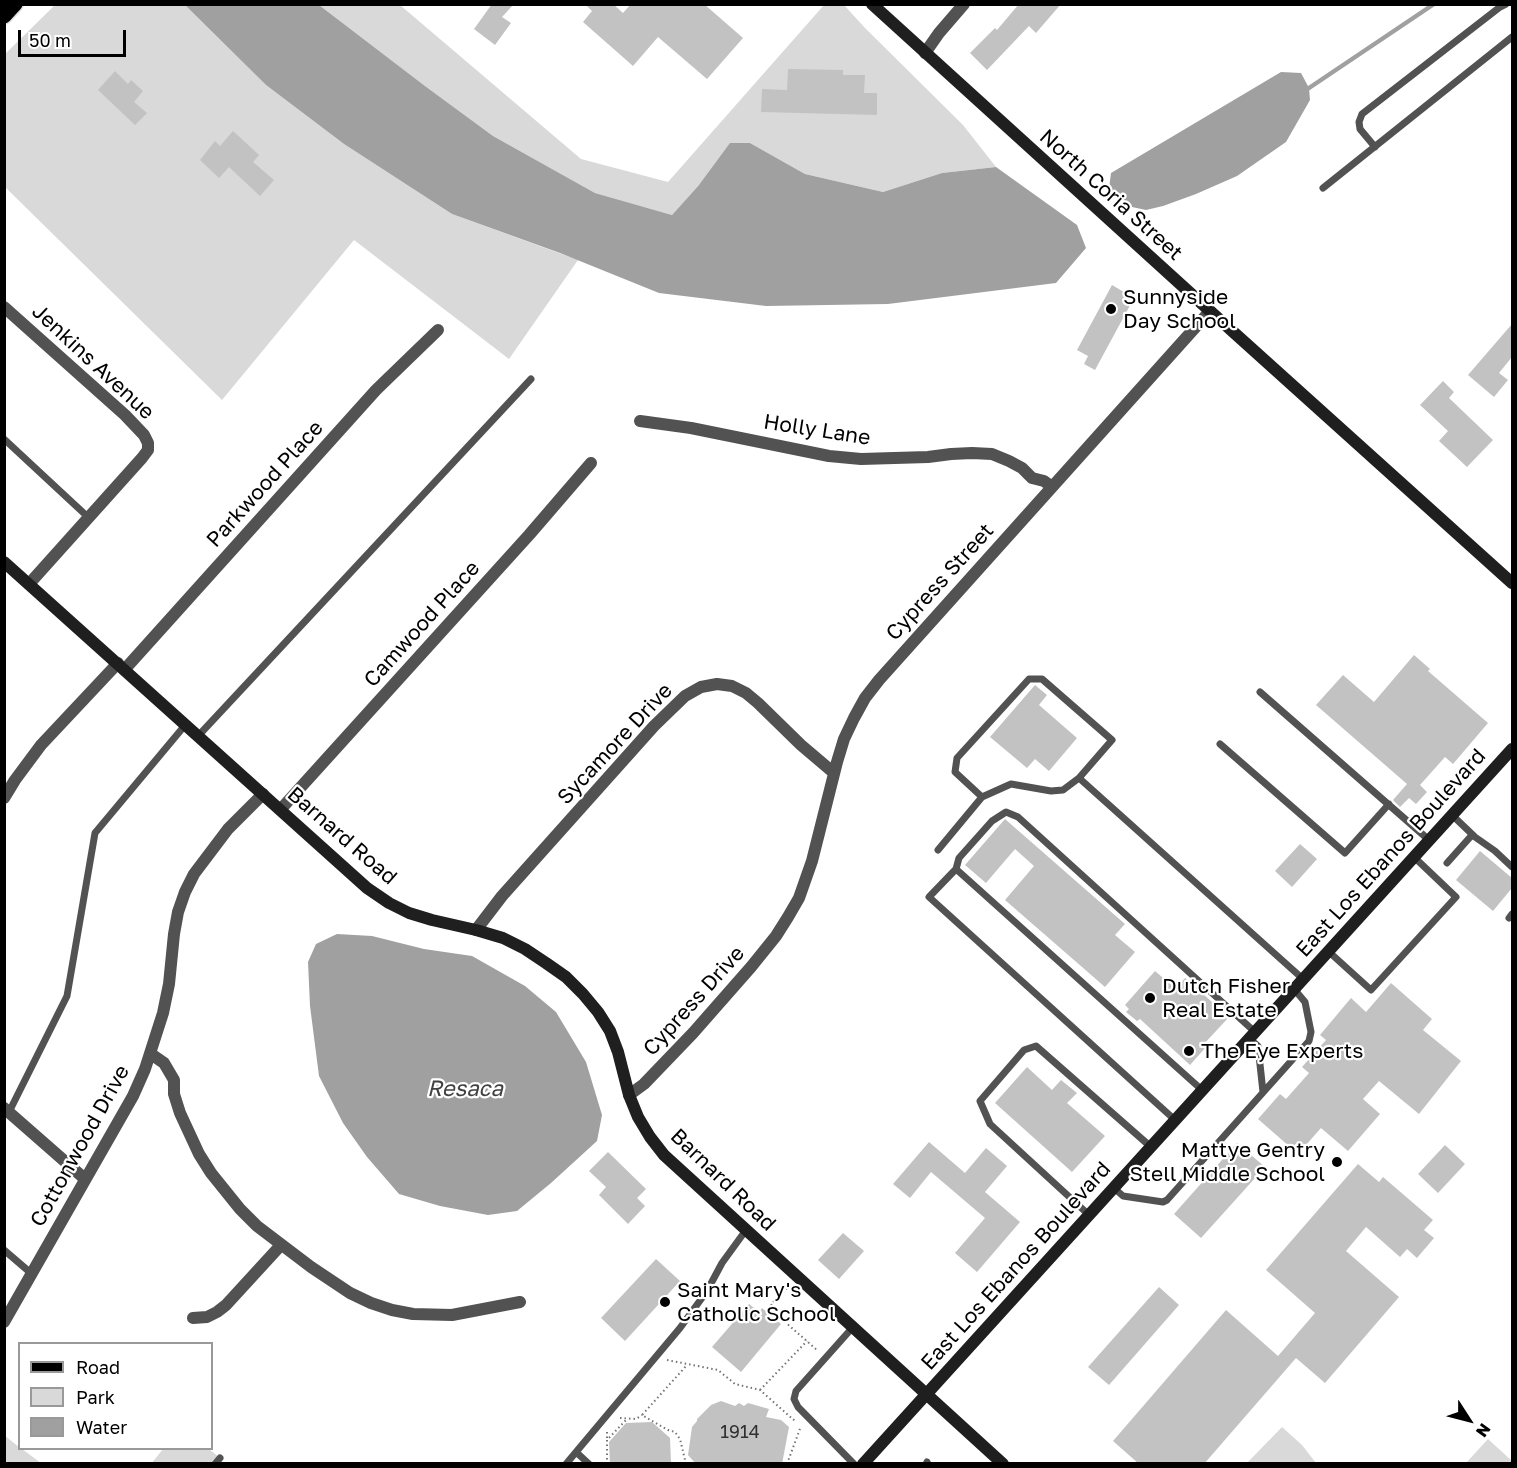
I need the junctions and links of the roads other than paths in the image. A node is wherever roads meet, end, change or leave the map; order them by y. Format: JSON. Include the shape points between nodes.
{"nodes":[{"id":1,"x":15,"y":4,"type":"edge"},
{"id":2,"x":872,"y":4,"type":"edge"},
{"id":3,"x":964,"y":4,"type":"edge"},
{"id":4,"x":1506,"y":4,"type":"edge"},
{"id":5,"x":4,"y":16,"type":"edge"},
{"id":6,"x":1512,"y":37,"type":"edge"},
{"id":7,"x":925,"y":53,"type":"junction"},
{"id":8,"x":1375,"y":147,"type":"junction"},
{"id":9,"x":1323,"y":188,"type":"dead end"},
{"id":10,"x":4,"y":307,"type":"edge"},
{"id":11,"x":1210,"y":311,"type":"junction"},
{"id":12,"x":438,"y":330,"type":"dead end"},
{"id":13,"x":531,"y":380,"type":"dead end"},
{"id":14,"x":640,"y":421,"type":"dead end"},
{"id":15,"x":4,"y":439,"type":"edge"},
{"id":16,"x":591,"y":463,"type":"dead end"},
{"id":17,"x":1052,"y":487,"type":"junction"},
{"id":18,"x":89,"y":518,"type":"junction"},
{"id":19,"x":4,"y":562,"type":"edge"},
{"id":20,"x":1512,"y":583,"type":"edge"},
{"id":21,"x":29,"y":584,"type":"junction"},
{"id":22,"x":121,"y":666,"type":"junction"},
{"id":23,"x":1260,"y":692,"type":"dead end"},
{"id":24,"x":186,"y":724,"type":"junction"},
{"id":25,"x":199,"y":735,"type":"junction"},
{"id":26,"x":1220,"y":744,"type":"dead end"},
{"id":27,"x":1512,"y":749,"type":"edge"},
{"id":28,"x":834,"y":773,"type":"junction"},
{"id":29,"x":1079,"y":778,"type":"junction"},
{"id":30,"x":263,"y":794,"type":"junction"},
{"id":31,"x":982,"y":797,"type":"junction"},
{"id":32,"x":4,"y":798,"type":"edge"},
{"id":33,"x":1389,"y":804,"type":"junction"},
{"id":34,"x":280,"y":809,"type":"junction"},
{"id":35,"x":1452,"y":816,"type":"junction"},
{"id":36,"x":1472,"y":835,"type":"junction"},
{"id":37,"x":1430,"y":840,"type":"junction"},
{"id":38,"x":938,"y":850,"type":"dead end"},
{"id":39,"x":1414,"y":857,"type":"junction"},
{"id":40,"x":1447,"y":863,"type":"dead end"},
{"id":41,"x":1512,"y":867,"type":"edge"},
{"id":42,"x":956,"y":869,"type":"junction"},
{"id":43,"x":782,"y":928,"type":"joint"},
{"id":44,"x":476,"y":930,"type":"junction"},
{"id":45,"x":1328,"y":951,"type":"junction"},
{"id":46,"x":1303,"y":979,"type":"junction"},
{"id":47,"x":1294,"y":989,"type":"junction"},
{"id":48,"x":1252,"y":1035,"type":"junction"},
{"id":49,"x":151,"y":1054,"type":"junction"},
{"id":50,"x":1202,"y":1090,"type":"junction"},
{"id":51,"x":1263,"y":1092,"type":"junction"},
{"id":52,"x":629,"y":1095,"type":"junction"},
{"id":53,"x":7,"y":1110,"type":"edge"},
{"id":54,"x":1174,"y":1120,"type":"junction"},
{"id":55,"x":1151,"y":1147,"type":"junction"},
{"id":56,"x":85,"y":1179,"type":"junction"},
{"id":57,"x":1114,"y":1188,"type":"junction"},
{"id":58,"x":1089,"y":1215,"type":"junction"},
{"id":59,"x":746,"y":1230,"type":"junction"},
{"id":60,"x":281,"y":1245,"type":"junction"},
{"id":61,"x":4,"y":1250,"type":"edge"},
{"id":62,"x":32,"y":1274,"type":"junction"},
{"id":63,"x":520,"y":1302,"type":"dead end"},
{"id":64,"x":193,"y":1318,"type":"dead end"},
{"id":65,"x":4,"y":1322,"type":"edge"},
{"id":66,"x":854,"y":1327,"type":"junction"},
{"id":67,"x":927,"y":1393,"type":"junction"},
{"id":68,"x":576,"y":1452,"type":"junction"},
{"id":69,"x":566,"y":1464,"type":"edge"},
{"id":70,"x":589,"y":1464,"type":"edge"},
{"id":71,"x":855,"y":1464,"type":"edge"},
{"id":72,"x":863,"y":1464,"type":"edge"},
{"id":73,"x":1003,"y":1464,"type":"edge"}],
"edges":[{"from":1,"to":5,"type":"main road"},
{"from":2,"to":7,"type":"street","name":"North Coria Street"},
{"from":3,"to":7,"type":"street"},
{"from":4,"to":8,"type":"lane","via":[[1362,114],[1360,129]]},
{"from":6,"to":8,"type":"lane"},
{"from":7,"to":11,"type":"street","name":"North Coria Street"},
{"from":8,"to":9,"type":"lane"},
{"from":10,"to":18,"type":"street","name":"Jenkins Avenue","via":[[125,416],[148,443],[142,458]]},
{"from":11,"to":17,"type":"street","name":"Cypress Street"},
{"from":11,"to":20,"type":"street","name":"North Coria Street"},
{"from":12,"to":22,"type":"street","name":"Parkwood Place","via":[[376,390]]},
{"from":13,"to":25,"type":"lane"},
{"from":14,"to":17,"type":"street","name":"Holly Lane","via":[[861,459],[992,454]]},
{"from":15,"to":18,"type":"lane"},
{"from":16,"to":34,"type":"street","name":"Camwood Place"},
{"from":17,"to":28,"type":"street","name":"Cypress Street","via":[[865,698],[844,739]]},
{"from":18,"to":21,"type":"street","name":"Jenkins Avenue"},
{"from":19,"to":21,"type":"street","name":"Barnard Road"},
{"from":21,"to":22,"type":"street","name":"Barnard Road"},
{"from":22,"to":24,"type":"street","name":"Barnard Road"},
{"from":22,"to":32,"type":"street","name":"Parkwood Place","via":[[41,745]]},
{"from":23,"to":33,"type":"lane"},
{"from":24,"to":25,"type":"street","name":"Barnard Road"},
{"from":24,"to":53,"type":"lane","via":[[95,833],[67,996]]},
{"from":25,"to":30,"type":"street","name":"Barnard Road"},
{"from":26,"to":33,"type":"lane","via":[[1345,853]]},
{"from":27,"to":35,"type":"street","name":"East Los Ebanos Boulevard"},
{"from":28,"to":43,"type":"street","name":"Cypress Street","via":[[806,880]]},
{"from":28,"to":44,"type":"street","name":"Sycamore Drive","via":[[746,693],[732,686],[701,687],[684,696],[654,726]]},
{"from":29,"to":31,"type":"lane","via":[[1063,790],[1051,792],[1011,784]]},
{"from":29,"to":31,"type":"lane","via":[[1112,740],[1042,680],[1029,679],[957,758],[955,772]]},
{"from":29,"to":46,"type":"lane"},
{"from":30,"to":34,"type":"street","name":"Barnard Road"},
{"from":30,"to":49,"type":"street","name":"Cottonwood Drive","via":[[207,855],[185,892],[178,912],[163,1013]]},
{"from":31,"to":38,"type":"lane"},
{"from":33,"to":37,"type":"lane"},
{"from":34,"to":44,"type":"street","name":"Barnard Road","via":[[367,888],[389,903],[409,913]]},
{"from":35,"to":36,"type":"lane"},
{"from":35,"to":37,"type":"street","name":"East Los Ebanos Boulevard"},
{"from":36,"to":40,"type":"lane"},
{"from":36,"to":41,"type":"lane"},
{"from":37,"to":39,"type":"street","name":"East Los Ebanos Boulevard"},
{"from":39,"to":45,"type":"street","name":"East Los Ebanos Boulevard"},
{"from":39,"to":45,"type":"lane","via":[[1456,897],[1371,990]]},
{"from":42,"to":48,"type":"lane","via":[[959,858],[992,821],[1006,813],[1018,817]]},
{"from":42,"to":50,"type":"lane"},
{"from":42,"to":54,"type":"lane","via":[[929,897]]},
{"from":43,"to":52,"type":"street","name":"Cypress Drive","via":[[693,1033]]},
{"from":44,"to":52,"type":"street","name":"Barnard Road","via":[[525,949],[583,994],[610,1031]]},
{"from":45,"to":46,"type":"street","name":"East Los Ebanos Boulevard"},
{"from":46,"to":47,"type":"street","name":"East Los Ebanos Boulevard"},
{"from":47,"to":48,"type":"street","name":"East Los Ebanos Boulevard"},
{"from":47,"to":51,"type":"lane","via":[[1305,1002],[1309,1041]]},
{"from":48,"to":50,"type":"street","name":"East Los Ebanos Boulevard"},
{"from":48,"to":51,"type":"lane","via":[[1258,1046]]},
{"from":49,"to":56,"type":"street","name":"Cottonwood Drive","via":[[133,1096]]},
{"from":49,"to":60,"type":"street","via":[[164,1063],[174,1080],[180,1113],[211,1173],[240,1209]]},
{"from":50,"to":54,"type":"street","name":"East Los Ebanos Boulevard"},
{"from":51,"to":57,"type":"lane","via":[[1167,1200],[1123,1197]]},
{"from":52,"to":59,"type":"street","name":"Barnard Road","via":[[638,1117],[664,1155]]},
{"from":53,"to":56,"type":"street"},
{"from":54,"to":55,"type":"street","name":"East Los Ebanos Boulevard"},
{"from":55,"to":57,"type":"street","name":"East Los Ebanos Boulevard"},
{"from":55,"to":58,"type":"lane","via":[[1036,1046],[1024,1050],[980,1101],[990,1124]]},
{"from":56,"to":62,"type":"street","name":"Cottonwood Drive"},
{"from":57,"to":58,"type":"street","name":"East Los Ebanos Boulevard"},
{"from":58,"to":67,"type":"street","name":"East Los Ebanos Boulevard"},
{"from":59,"to":66,"type":"street","name":"Barnard Road"},
{"from":59,"to":68,"type":"lane","via":[[680,1328]]},
{"from":60,"to":63,"type":"street","via":[[350,1293],[392,1310],[452,1314]]},
{"from":60,"to":64,"type":"street","via":[[226,1305],[207,1317]]},
{"from":61,"to":62,"type":"lane"},
{"from":62,"to":65,"type":"street","name":"Cottonwood Drive"},
{"from":66,"to":67,"type":"street","name":"Barnard Road"},
{"from":66,"to":71,"type":"lane","via":[[796,1391],[794,1399]]},
{"from":67,"to":72,"type":"street","name":"East Los Ebanos Boulevard"},
{"from":67,"to":73,"type":"street","name":"Barnard Road"},
{"from":68,"to":69,"type":"lane"},
{"from":68,"to":70,"type":"lane"}]}
